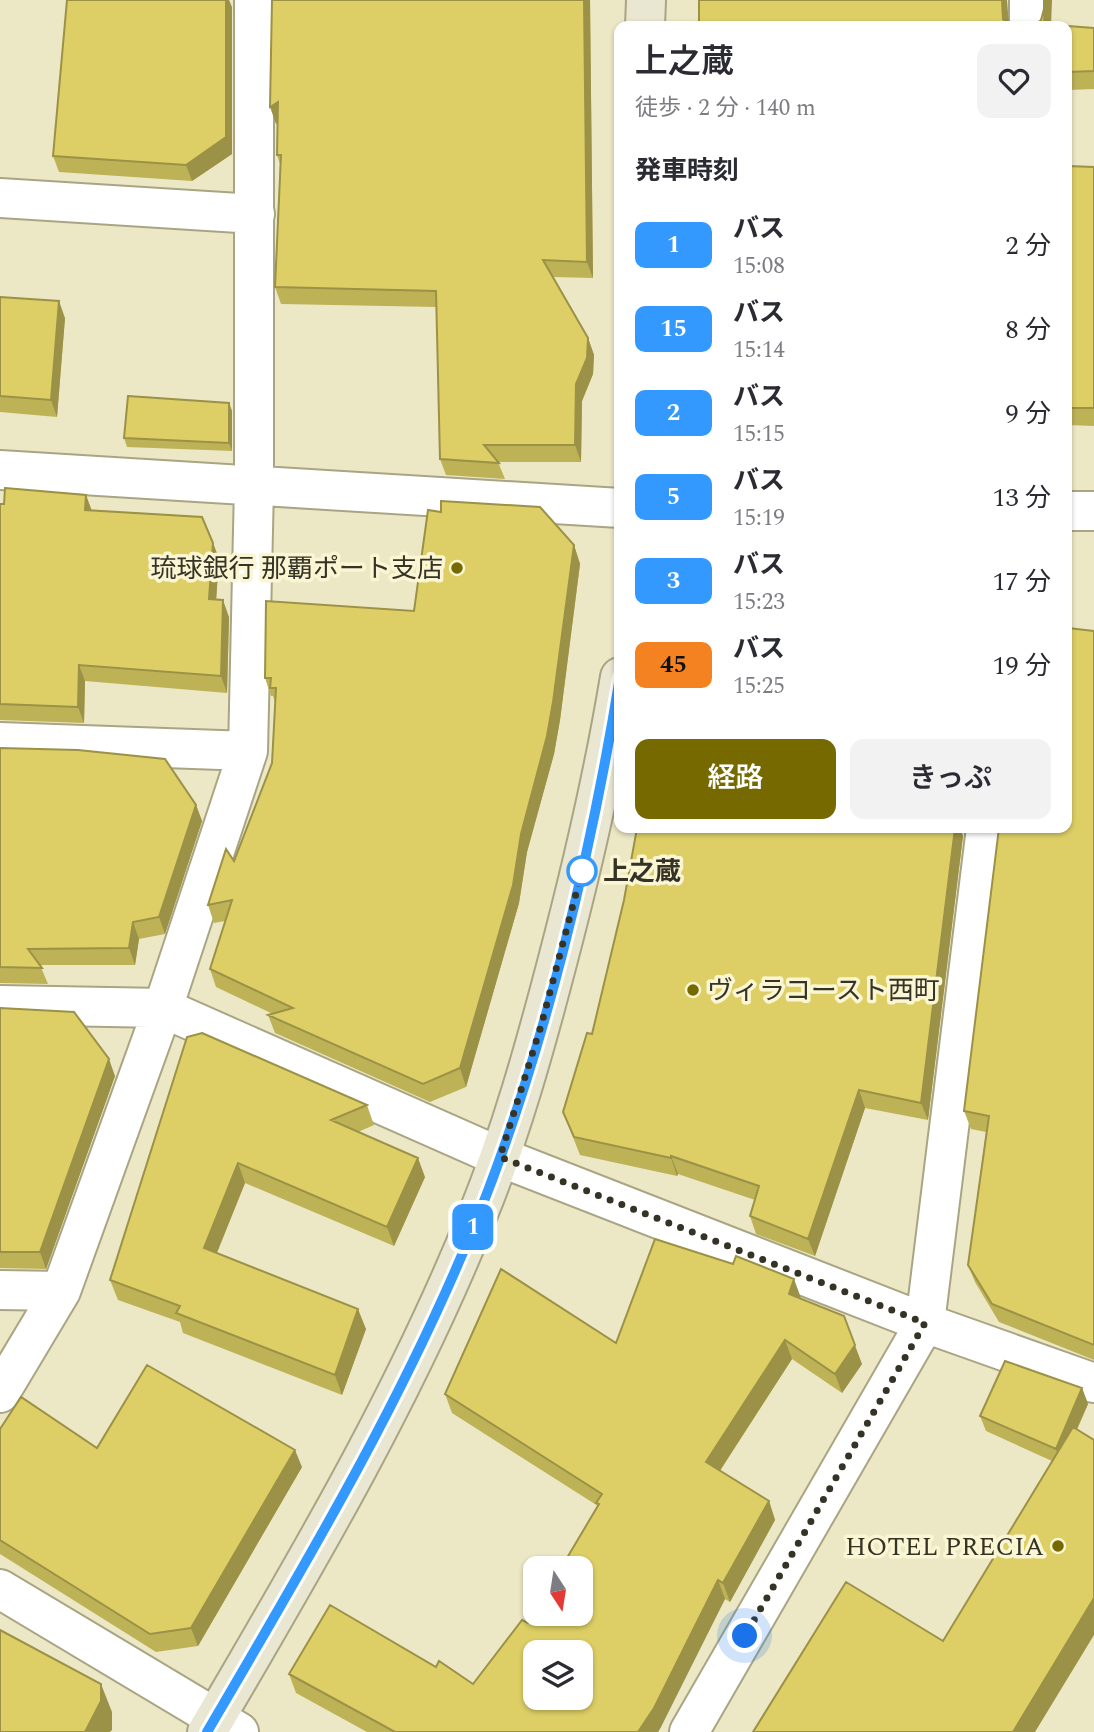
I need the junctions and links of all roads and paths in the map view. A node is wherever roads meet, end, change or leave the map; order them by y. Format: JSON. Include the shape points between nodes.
{"nodes":[{"id":1,"x":254,"y":0,"type":"edge"},
{"id":2,"x":646,"y":0,"type":"edge"},
{"id":3,"x":1029,"y":0,"type":"edge"},
{"id":4,"x":645,"y":21,"type":"edge"},
{"id":5,"x":1029,"y":21,"type":"edge"},
{"id":6,"x":0,"y":198,"type":"edge"},
{"id":7,"x":255,"y":214,"type":"junction"},
{"id":8,"x":0,"y":470,"type":"edge"},
{"id":9,"x":254,"y":486,"type":"junction"},
{"id":10,"x":614,"y":508,"type":"edge"},
{"id":11,"x":1072,"y":511,"type":"edge"},
{"id":12,"x":1094,"y":511,"type":"edge"},
{"id":13,"x":614,"y":708,"type":"edge"},
{"id":14,"x":0,"y":742,"type":"edge"},
{"id":15,"x":248,"y":751,"type":"junction"},
{"id":16,"x":985,"y":833,"type":"edge"},
{"id":17,"x":0,"y":1004,"type":"edge"},
{"id":18,"x":163,"y":1007,"type":"junction"},
{"id":19,"x":500,"y":1157,"type":"junction"},
{"id":20,"x":0,"y":1290,"type":"edge"},
{"id":21,"x":61,"y":1291,"type":"junction"},
{"id":22,"x":925,"y":1323,"type":"junction"},
{"id":23,"x":1094,"y":1383,"type":"edge"},
{"id":24,"x":0,"y":1393,"type":"edge"},
{"id":25,"x":0,"y":1589,"type":"edge"},
{"id":26,"x":220,"y":1727,"type":"edge"},
{"id":27,"x":689,"y":1732,"type":"edge"}],
"edges":[{"from":1,"to":7,"type":"street"},
{"from":2,"to":4,"type":"main road"},
{"from":3,"to":5,"type":"street"},
{"from":6,"to":7,"type":"street"},
{"from":7,"to":9,"type":"street"},
{"from":8,"to":9,"type":"street"},
{"from":9,"to":10,"type":"street"},
{"from":9,"to":15,"type":"street"},
{"from":11,"to":12,"type":"street"},
{"from":13,"to":19,"type":"main road","via":[[587,850],[541,1026]]},
{"from":14,"to":15,"type":"street"},
{"from":15,"to":18,"type":"street"},
{"from":16,"to":22,"type":"street"},
{"from":17,"to":18,"type":"street"},
{"from":18,"to":19,"type":"street"},
{"from":18,"to":21,"type":"street"},
{"from":19,"to":22,"type":"street"},
{"from":19,"to":26,"type":"main road","via":[[439,1306],[380,1429]]},
{"from":20,"to":21,"type":"street"},
{"from":21,"to":24,"type":"street"},
{"from":22,"to":23,"type":"street"},
{"from":22,"to":27,"type":"street"},
{"from":25,"to":26,"type":"street"}]}
